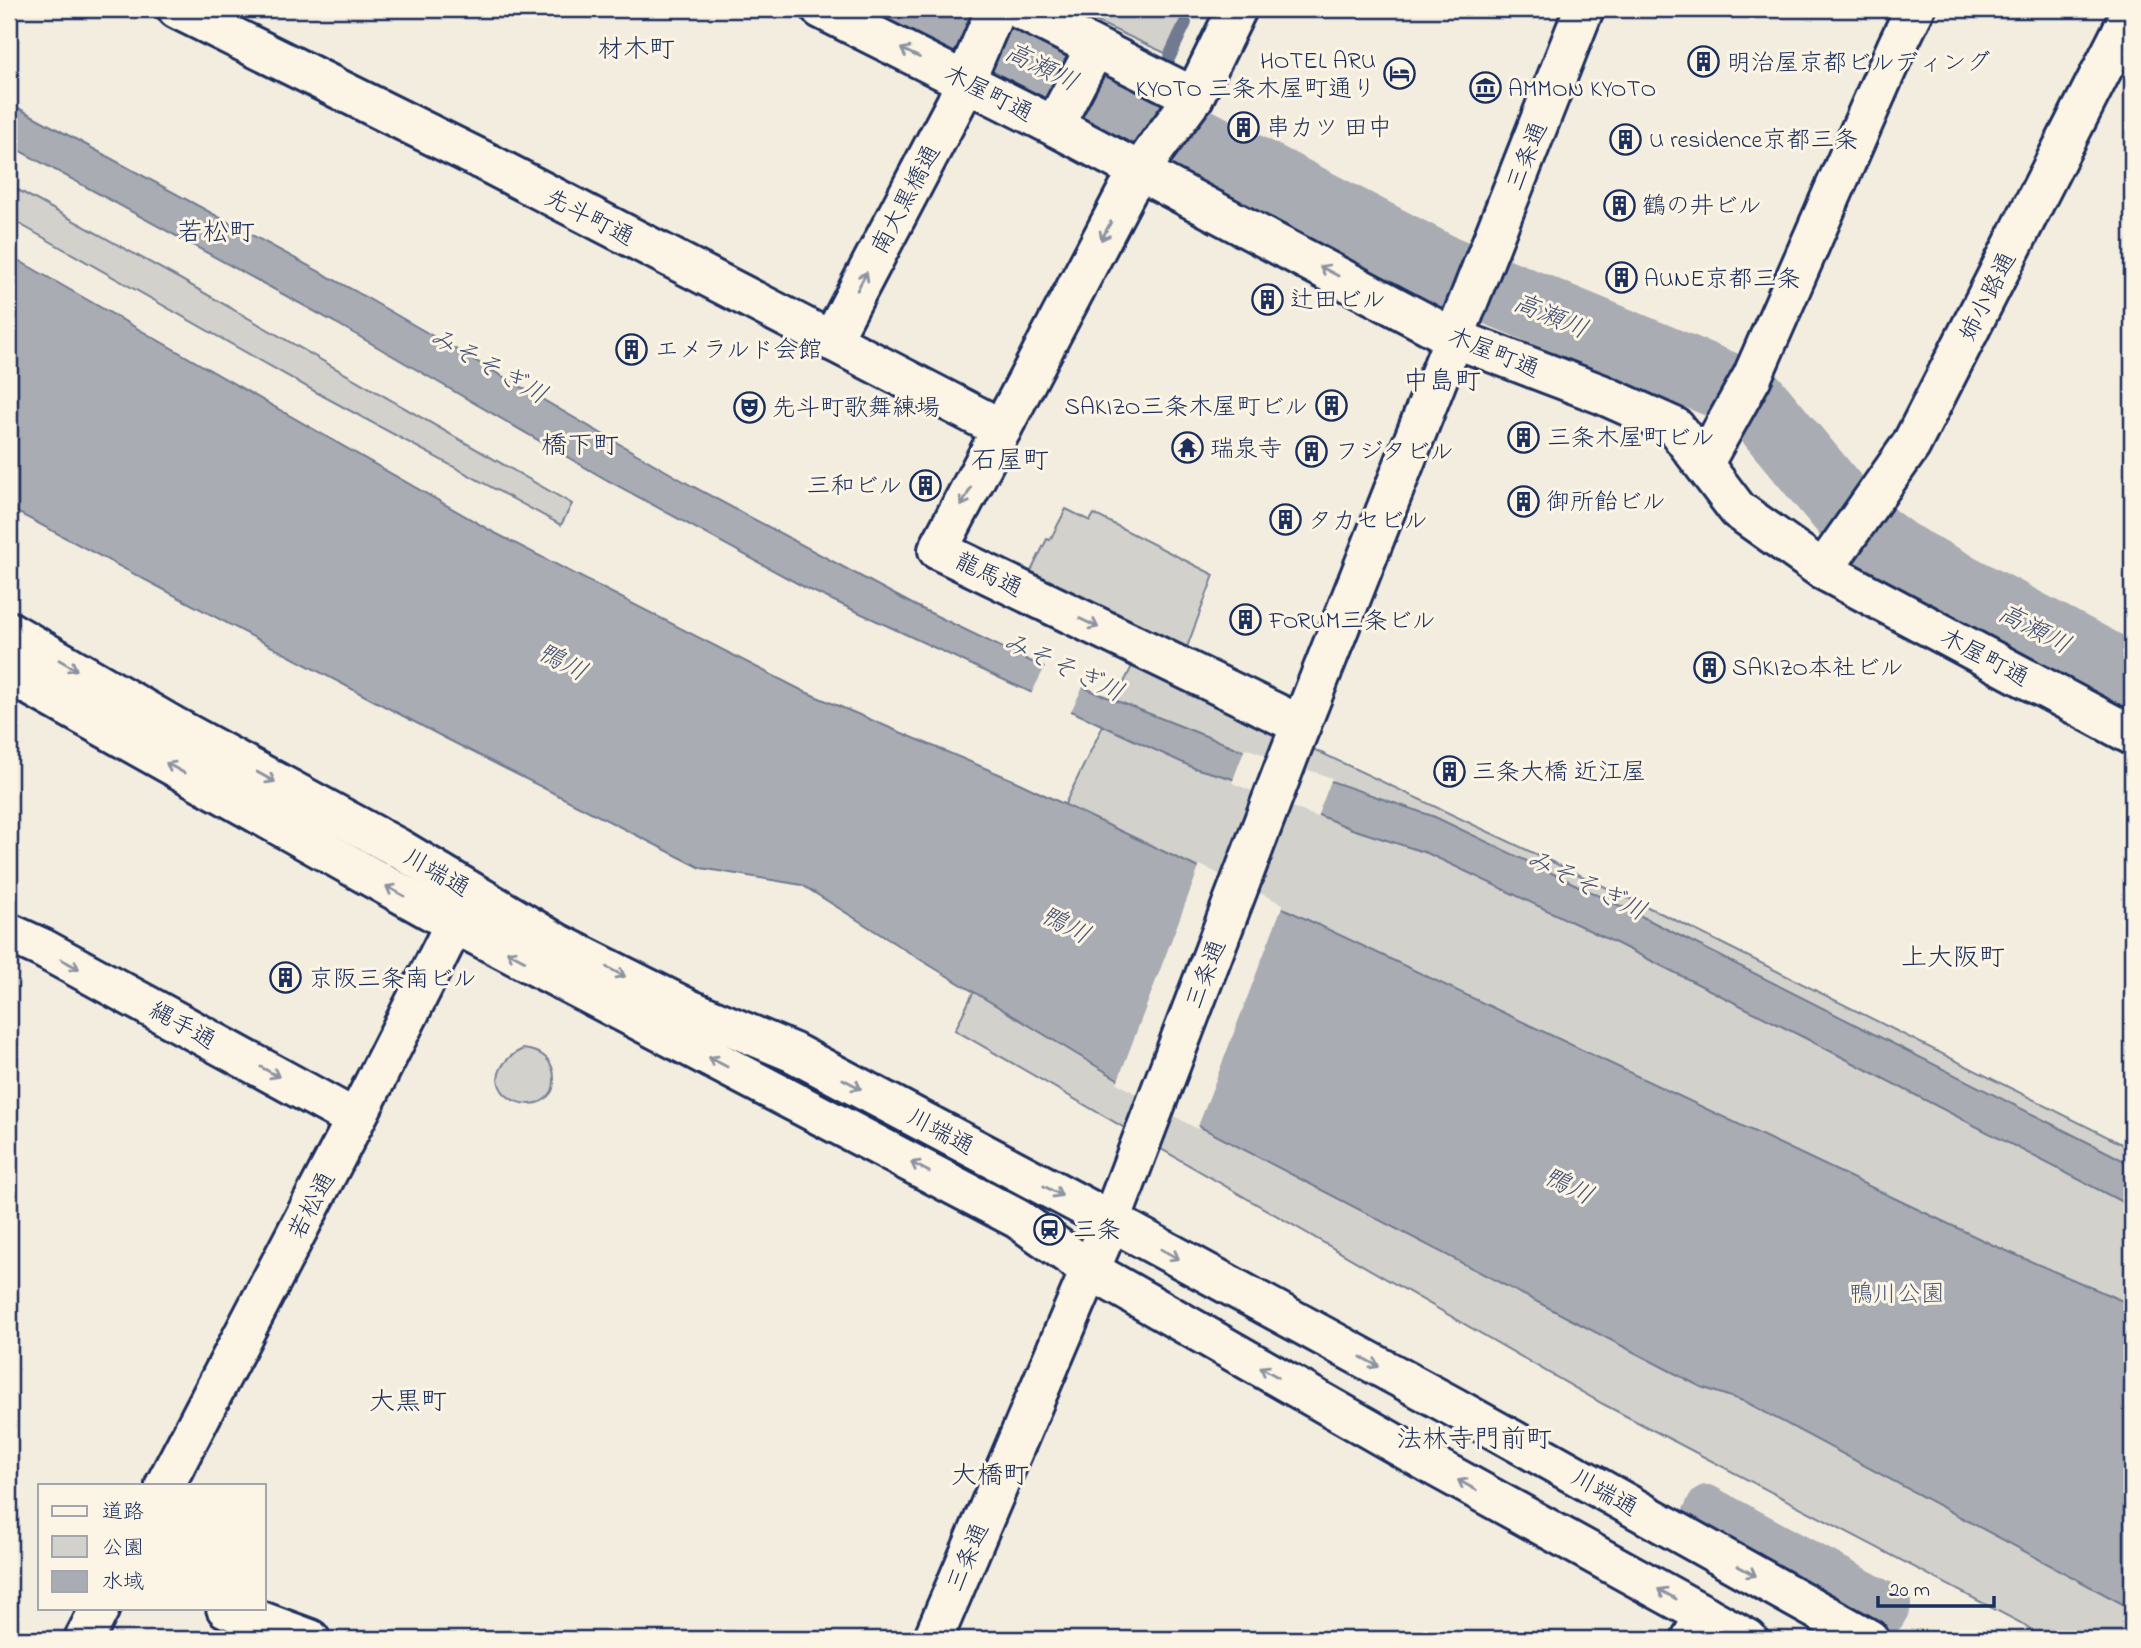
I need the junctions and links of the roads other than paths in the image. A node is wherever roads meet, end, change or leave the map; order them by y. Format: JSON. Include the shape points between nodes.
{"nodes":[{"id":1,"x":177,"y":9,"type":"edge"},
{"id":2,"x":821,"y":9,"type":"edge"},
{"id":3,"x":1237,"y":9,"type":"edge"},
{"id":4,"x":1584,"y":9,"type":"edge"},
{"id":5,"x":1915,"y":9,"type":"edge"},
{"id":6,"x":2132,"y":11,"type":"edge"},
{"id":7,"x":1002,"y":12,"type":"edge"},
{"id":8,"x":1091,"y":57,"type":"junction"},
{"id":9,"x":971,"y":67,"type":"junction"},
{"id":10,"x":1189,"y":104,"type":"junction"},
{"id":11,"x":1060,"y":115,"type":"junction"},
{"id":12,"x":1148,"y":160,"type":"junction"},
{"id":13,"x":1460,"y":321,"type":"junction"},
{"id":14,"x":831,"y":341,"type":"junction"},
{"id":15,"x":1002,"y":429,"type":"junction"},
{"id":16,"x":1704,"y":463,"type":"junction"},
{"id":17,"x":1832,"y":558,"type":"junction"},
{"id":18,"x":9,"y":631,"type":"edge"},
{"id":19,"x":9,"y":674,"type":"edge"},
{"id":20,"x":2132,"y":735,"type":"edge"},
{"id":21,"x":1296,"y":738,"type":"junction"},
{"id":22,"x":463,"y":908,"type":"junction"},
{"id":23,"x":9,"y":933,"type":"edge"},
{"id":24,"x":355,"y":1119,"type":"junction"},
{"id":25,"x":1111,"y":1221,"type":"junction"},
{"id":26,"x":1090,"y":1270,"type":"junction"},
{"id":27,"x":166,"y":1484,"type":"edge"},
{"id":28,"x":99,"y":1610,"type":"edge"},
{"id":29,"x":231,"y":1610,"type":"edge"},
{"id":30,"x":1698,"y":1627,"type":"edge"},
{"id":31,"x":84,"y":1639,"type":"edge"},
{"id":32,"x":310,"y":1639,"type":"edge"},
{"id":33,"x":933,"y":1639,"type":"edge"},
{"id":34,"x":1748,"y":1639,"type":"edge"},
{"id":35,"x":1869,"y":1639,"type":"edge"}],
"edges":[{"from":1,"to":14,"type":"street","name":"先斗町通"},
{"from":9,"to":2,"type":"street","name":"木屋町通","one_way":true},
{"from":3,"to":10,"type":"street"},
{"from":4,"to":13,"type":"street","name":"三条通"},
{"from":5,"to":16,"type":"street","via":[[1752,377]]},
{"from":6,"to":17,"type":"street","name":"姉小路通","via":[[1911,445]]},
{"from":7,"to":8,"type":"street"},
{"from":7,"to":9,"type":"street","name":"南大黒橋通"},
{"from":8,"to":10,"type":"street"},
{"from":8,"to":11,"type":"street"},
{"from":9,"to":11,"type":"street","name":"木屋町通"},
{"from":14,"to":9,"type":"street","name":"南大黒橋通","one_way":true},
{"from":10,"to":12,"type":"street","name":"龍馬通"},
{"from":11,"to":12,"type":"street","name":"木屋町通"},
{"from":13,"to":12,"type":"street","name":"木屋町通","one_way":true},
{"from":12,"to":15,"type":"street","name":"龍馬通","one_way":true,"via":[[1127,191]]},
{"from":13,"to":16,"type":"street","name":"木屋町通","via":[[1675,427]]},
{"from":13,"to":21,"type":"street","name":"三条通"},
{"from":14,"to":15,"type":"street","name":"先斗町通"},
{"from":15,"to":21,"type":"street","name":"龍馬通","one_way":true,"via":[[938,550]]},
{"from":16,"to":17,"type":"street","name":"木屋町通","via":[[1738,510]]},
{"from":17,"to":20,"type":"street","name":"木屋町通"},
{"from":18,"to":22,"type":"street","name":"川端通","one_way":true,"via":[[398,848]]},
{"from":22,"to":19,"type":"street","name":"川端通","one_way":true},
{"from":21,"to":25,"type":"street","name":"三条通"},
{"from":22,"to":24,"type":"street","name":"若松通"},
{"from":22,"to":25,"type":"street","name":"川端通","one_way":true,"via":[[557,943],[688,1009],[792,1052]]},
{"from":26,"to":22,"type":"street","name":"川端通","one_way":true,"via":[[1018,1219]]},
{"from":23,"to":24,"type":"street","name":"縄手通","one_way":true},
{"from":24,"to":27,"type":"street","name":"若松通"},
{"from":25,"to":26,"type":"street","name":"三条通"},
{"from":25,"to":35,"type":"street","name":"川端通","one_way":true},
{"from":30,"to":26,"type":"street","name":"川端通","one_way":true,"via":[[1434,1466]]},
{"from":26,"to":33,"type":"street","name":"三条通"},
{"from":28,"to":31,"type":"street"},
{"from":29,"to":32,"type":"street"},
{"from":30,"to":34,"type":"street","name":"川端通"}]}
